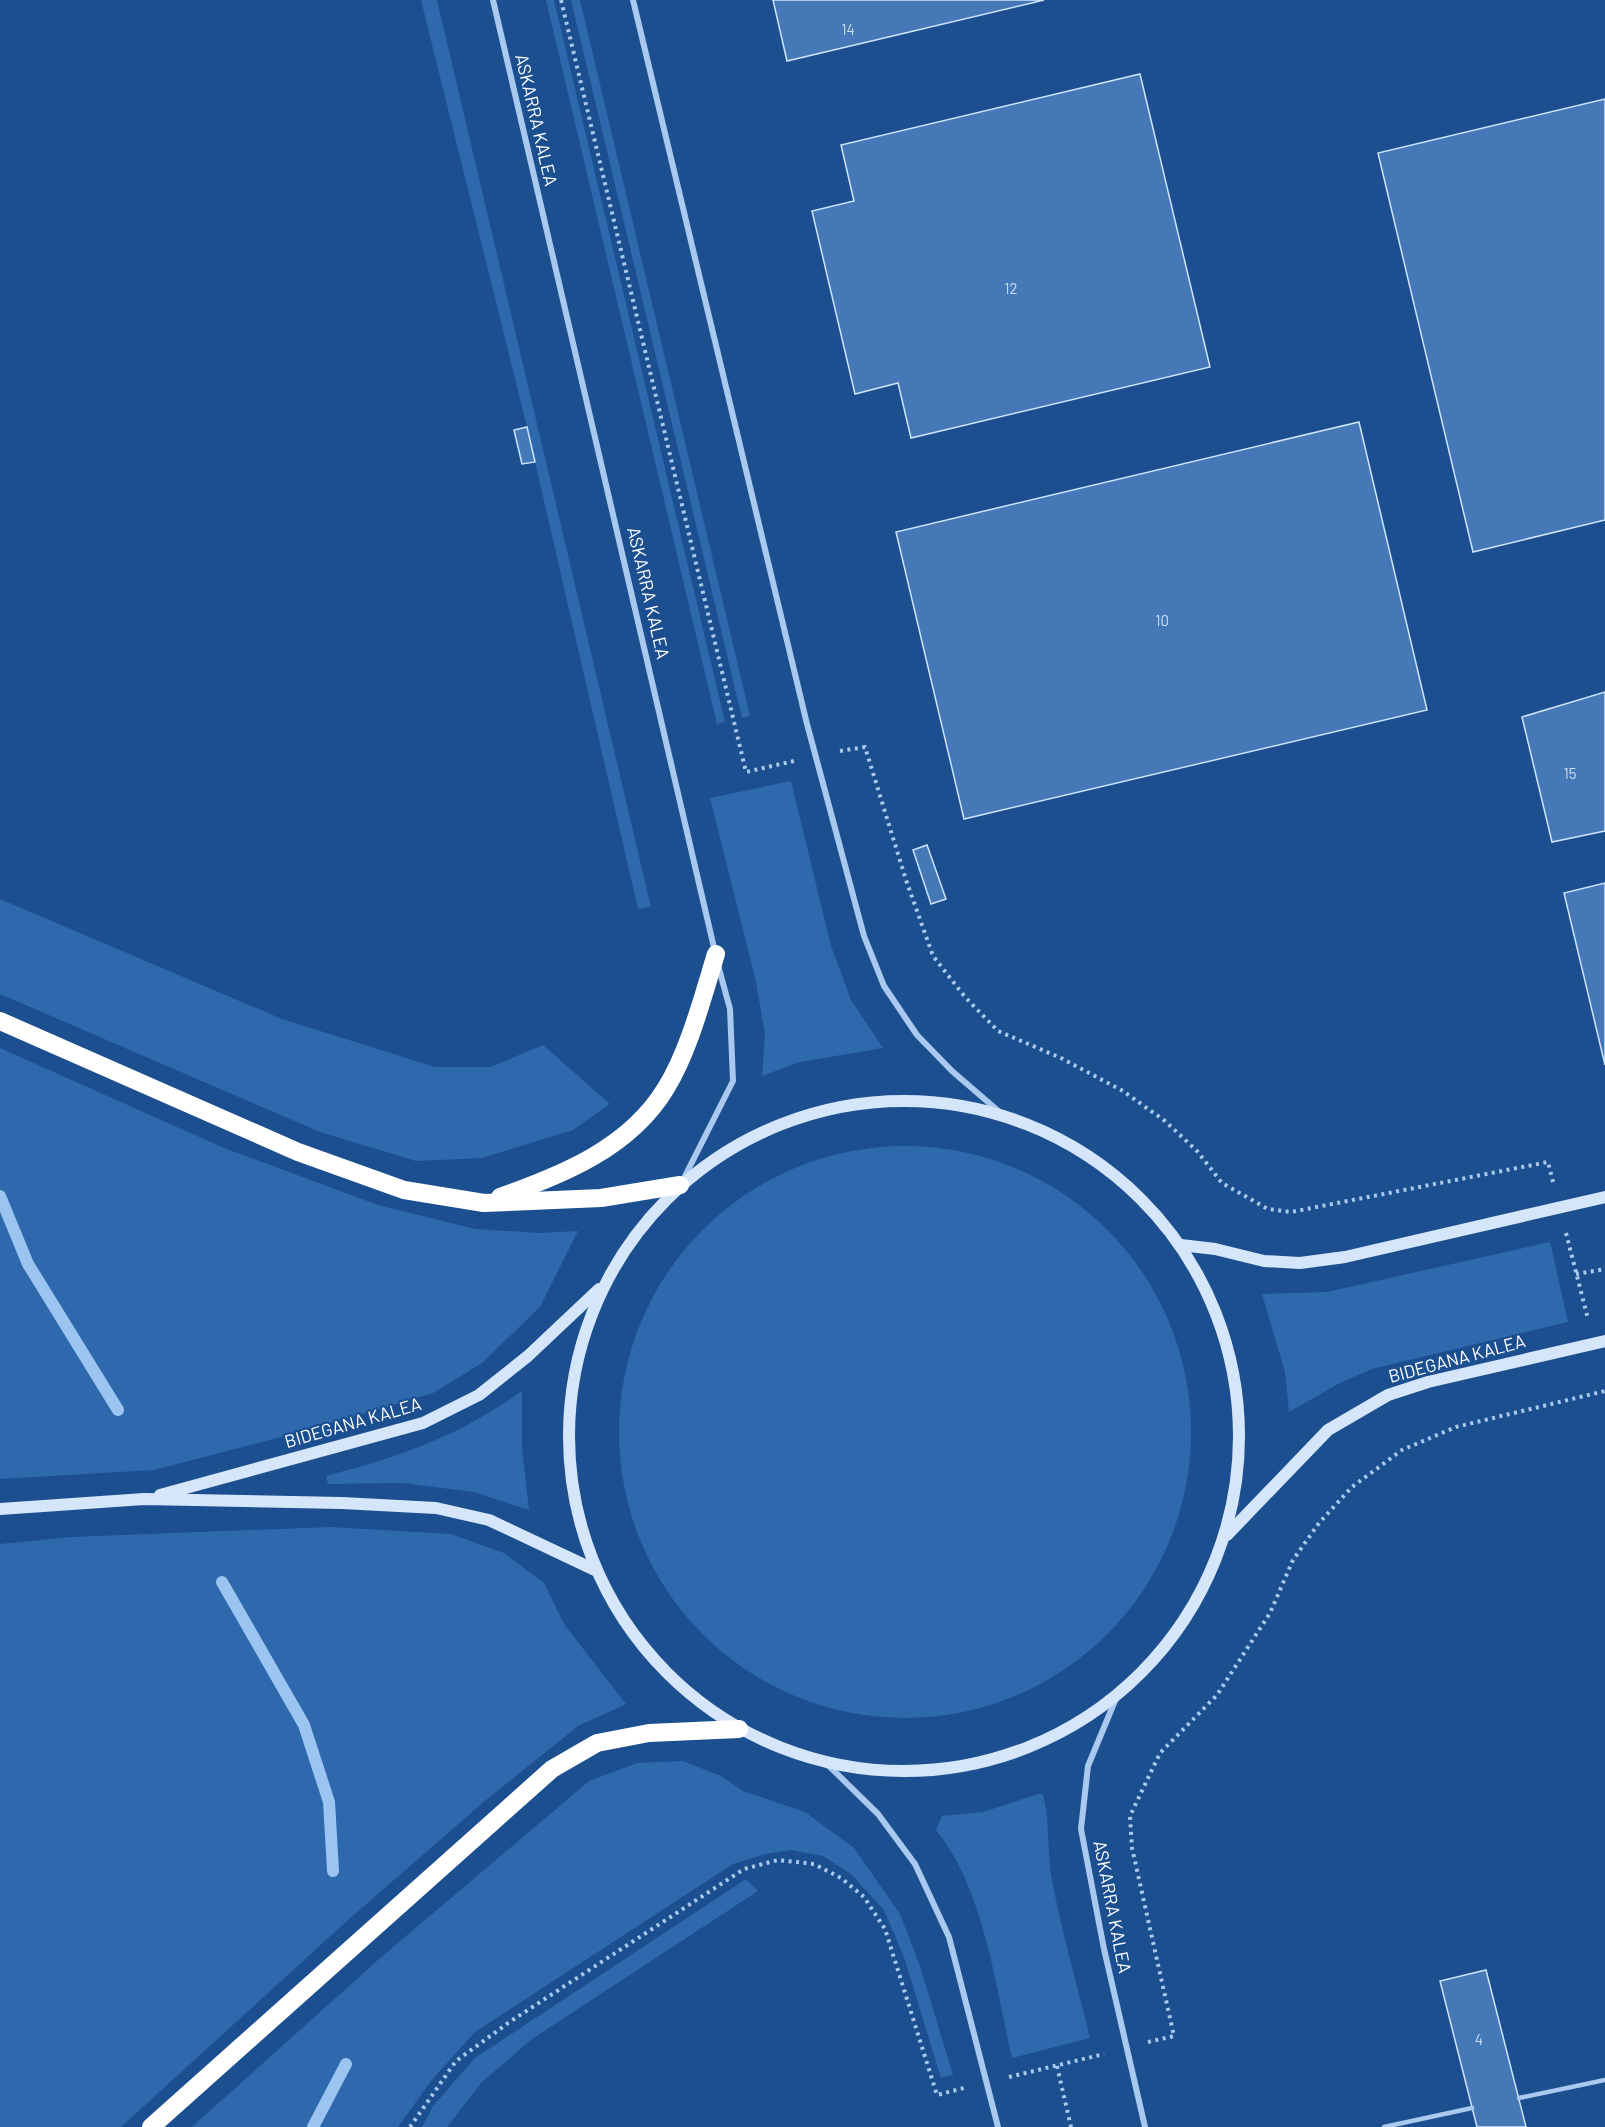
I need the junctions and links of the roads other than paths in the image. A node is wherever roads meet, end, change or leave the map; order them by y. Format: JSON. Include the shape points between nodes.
{"nodes":[{"id":1,"x":493,"y":0,"type":"edge"},
{"id":2,"x":633,"y":0,"type":"edge"},
{"id":3,"x":716,"y":954,"type":"junction"},
{"id":4,"x":0,"y":1021,"type":"edge"},
{"id":5,"x":1003,"y":1116,"type":"junction"},
{"id":6,"x":680,"y":1185,"type":"junction"},
{"id":7,"x":1605,"y":1197,"type":"edge"},
{"id":8,"x":484,"y":1203,"type":"junction"},
{"id":9,"x":1181,"y":1245,"type":"junction"},
{"id":10,"x":602,"y":1286,"type":"junction"},
{"id":11,"x":1600,"y":1342,"type":"edge"},
{"id":12,"x":144,"y":1499,"type":"junction"},
{"id":13,"x":0,"y":1509,"type":"edge"},
{"id":14,"x":1226,"y":1536,"type":"junction"},
{"id":15,"x":595,"y":1570,"type":"junction"},
{"id":16,"x":1117,"y":1696,"type":"junction"},
{"id":17,"x":739,"y":1729,"type":"junction"},
{"id":18,"x":826,"y":1763,"type":"junction"},
{"id":19,"x":1605,"y":2080,"type":"edge"},
{"id":20,"x":1519,"y":2098,"type":"dead end"},
{"id":21,"x":1472,"y":2108,"type":"dead end"},
{"id":22,"x":151,"y":2127,"type":"edge"},
{"id":23,"x":998,"y":2127,"type":"edge"},
{"id":24,"x":1145,"y":2127,"type":"edge"},
{"id":25,"x":1384,"y":2127,"type":"edge"}],
"edges":[{"from":1,"to":3,"type":"street","name":"ASKARRA KALEA"},
{"from":2,"to":5,"type":"street","via":[[814,756],[864,936],[884,986],[917,1035]]},
{"from":3,"to":6,"type":"street","name":"ASKARRA KALEA","via":[[729,1009],[733,1081]]},
{"from":3,"to":8,"type":"highway","via":[[695,1023],[666,1089],[629,1132],[588,1161]]},
{"from":4,"to":8,"type":"highway","via":[[298,1152],[404,1190]]},
{"from":5,"to":6,"type":"street","via":[[947,1103],[889,1100],[833,1108],[778,1125],[726,1151]]},
{"from":5,"to":9,"type":"street","via":[[1055,1136],[1103,1165],[1145,1202]]},
{"from":6,"to":8,"type":"highway","via":[[601,1198]]},
{"from":6,"to":10,"type":"street","via":[[636,1232]]},
{"from":7,"to":9,"type":"street","via":[[1345,1257],[1300,1263],[1264,1261]]},
{"from":9,"to":14,"type":"street","via":[[1217,1312],[1237,1386],[1240,1462]]},
{"from":10,"to":12,"type":"street","name":"BIDEGANA KALEA","via":[[528,1356],[479,1395],[423,1423]]},
{"from":10,"to":15,"type":"street","via":[[581,1341],[569,1398],[567,1457],[576,1514]]},
{"from":11,"to":14,"type":"street","name":"BIDEGANA KALEA","via":[[1388,1395],[1328,1430]]},
{"from":12,"to":13,"type":"street","name":"BIDEGANA KALEA"},
{"from":12,"to":15,"type":"street","name":"BIDEGANA KALEA","via":[[436,1508],[489,1520]]},
{"from":14,"to":16,"type":"street","via":[[1194,1605],[1164,1650]]},
{"from":15,"to":17,"type":"street","via":[[631,1633],[645,1649],[680,1687]]},
{"from":16,"to":18,"type":"street","via":[[1052,1738],[980,1763],[903,1772]]},
{"from":16,"to":24,"type":"street","name":"ASKARRA KALEA","via":[[1088,1766],[1081,1829]]},
{"from":17,"to":18,"type":"street"},
{"from":17,"to":22,"type":"highway","via":[[649,1733],[597,1743],[552,1769]]},
{"from":18,"to":23,"type":"street","via":[[878,1814],[915,1864],[949,1937]]},
{"from":19,"to":20,"type":"lane"},
{"from":21,"to":25,"type":"lane"}]}
